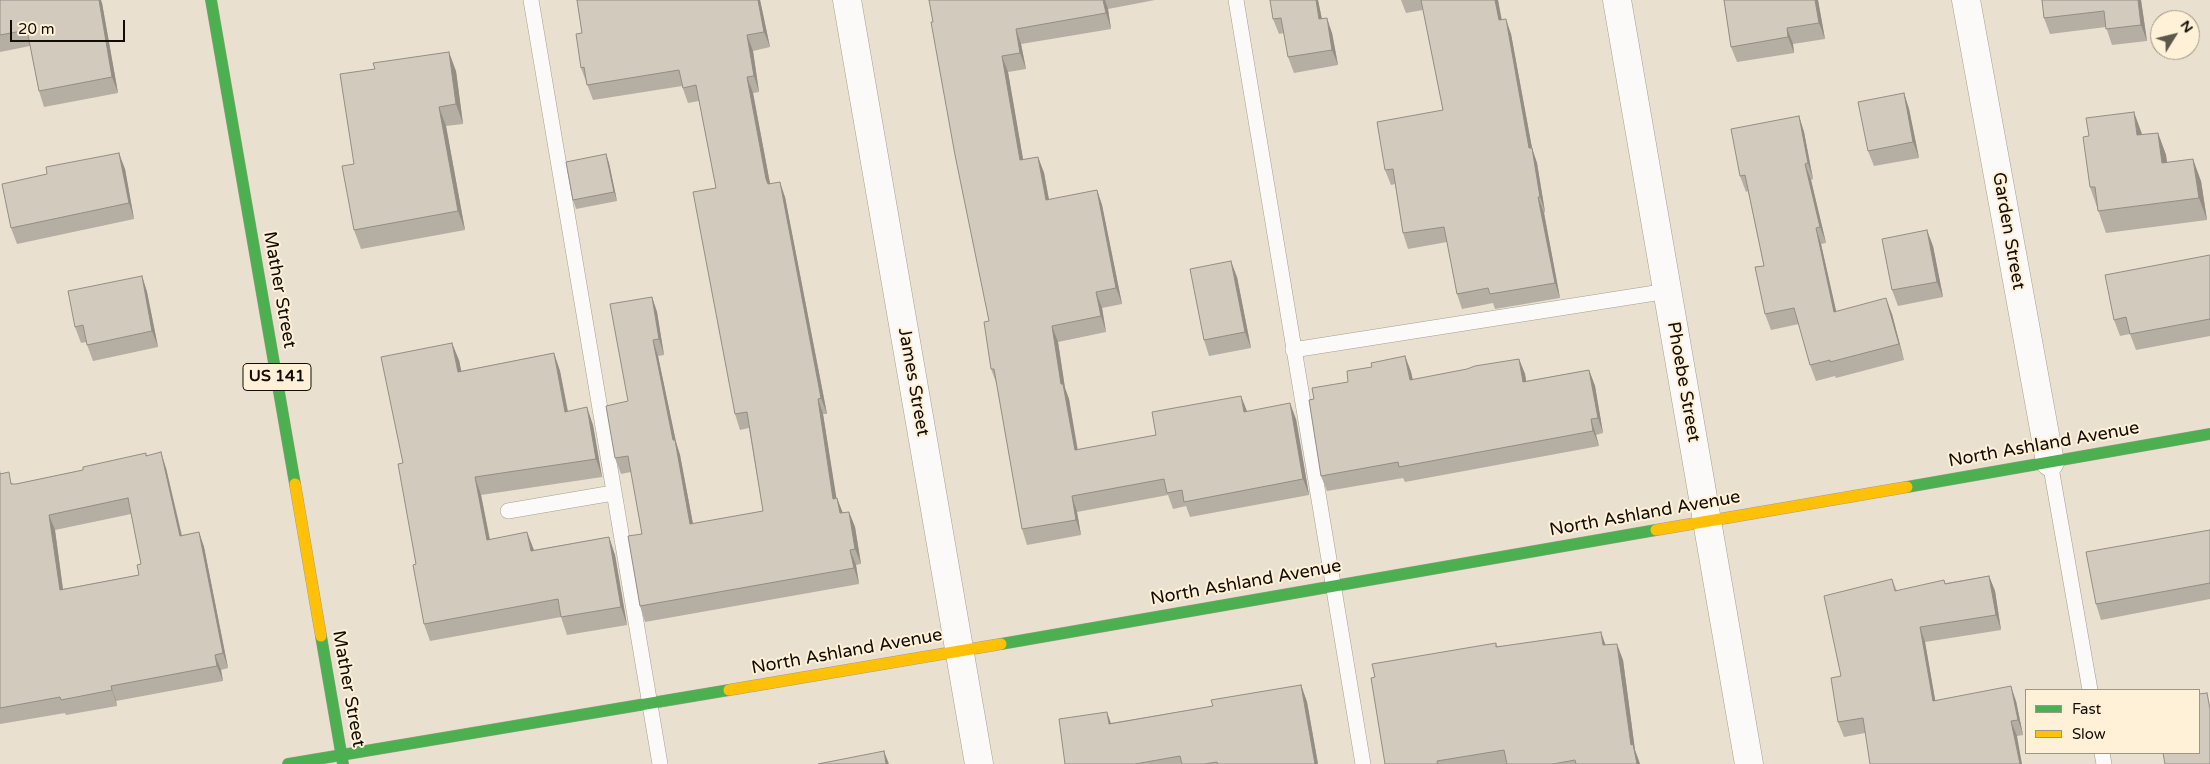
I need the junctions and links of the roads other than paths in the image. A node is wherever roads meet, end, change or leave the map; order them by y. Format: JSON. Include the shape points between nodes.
{"nodes":[{"id":1,"x":211,"y":0,"type":"edge"},
{"id":2,"x":531,"y":0,"type":"edge"},
{"id":3,"x":847,"y":0,"type":"edge"},
{"id":4,"x":1236,"y":0,"type":"edge"},
{"id":5,"x":1617,"y":0,"type":"edge"},
{"id":6,"x":1966,"y":0,"type":"edge"},
{"id":7,"x":1668,"y":291,"type":"junction"},
{"id":8,"x":1294,"y":350,"type":"junction"},
{"id":9,"x":2210,"y":434,"type":"edge"},
{"id":10,"x":2050,"y":462,"type":"junction"},
{"id":11,"x":613,"y":493,"type":"junction"},
{"id":12,"x":508,"y":511,"type":"dead end"},
{"id":13,"x":1707,"y":521,"type":"junction"},
{"id":14,"x":1332,"y":586,"type":"junction"},
{"id":15,"x":959,"y":651,"type":"junction"},
{"id":16,"x":2090,"y":689,"type":"edge"},
{"id":17,"x":649,"y":703,"type":"junction"},
{"id":18,"x":342,"y":759,"type":"edge"},
{"id":19,"x":288,"y":764,"type":"edge"},
{"id":20,"x":660,"y":764,"type":"edge"},
{"id":21,"x":979,"y":764,"type":"edge"},
{"id":22,"x":1363,"y":764,"type":"edge"},
{"id":23,"x":1749,"y":764,"type":"edge"}],
"edges":[{"from":1,"to":18,"type":"street","name":"Mather Street","number":"US 141"},
{"from":2,"to":11,"type":"lane"},
{"from":3,"to":15,"type":"street","name":"James Street"},
{"from":4,"to":8,"type":"lane"},
{"from":5,"to":7,"type":"street","name":"Phoebe Street"},
{"from":6,"to":10,"type":"street","name":"Garden Street"},
{"from":7,"to":8,"type":"lane"},
{"from":7,"to":13,"type":"street","name":"Phoebe Street"},
{"from":8,"to":14,"type":"lane"},
{"from":9,"to":10,"type":"street","name":"North Ashland Avenue"},
{"from":10,"to":13,"type":"street","name":"North Ashland Avenue"},
{"from":10,"to":16,"type":"lane"},
{"from":11,"to":12,"type":"lane"},
{"from":11,"to":17,"type":"lane"},
{"from":13,"to":14,"type":"street","name":"North Ashland Avenue"},
{"from":13,"to":23,"type":"street","name":"Phoebe Street"},
{"from":14,"to":15,"type":"street","name":"North Ashland Avenue"},
{"from":14,"to":22,"type":"lane"},
{"from":15,"to":17,"type":"street","name":"North Ashland Avenue"},
{"from":15,"to":21,"type":"street","name":"James Street"},
{"from":17,"to":18,"type":"street","name":"North Ashland Avenue"},
{"from":17,"to":20,"type":"lane"},
{"from":18,"to":19,"type":"street","name":"North Ashland Avenue"}]}
